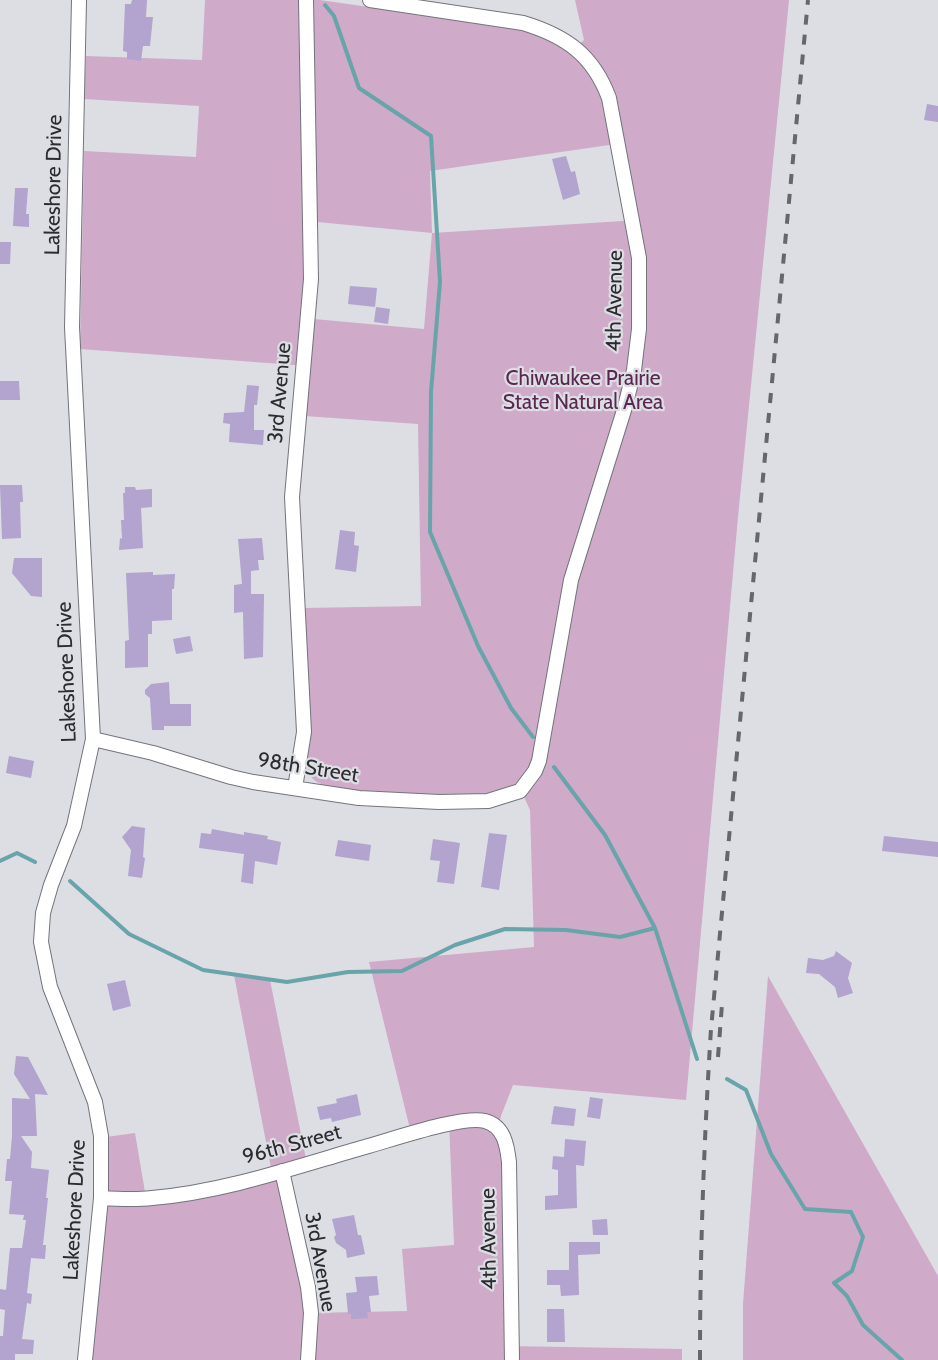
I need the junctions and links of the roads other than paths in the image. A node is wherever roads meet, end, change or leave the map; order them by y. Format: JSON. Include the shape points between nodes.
{"nodes":[{"id":1,"x":79,"y":0,"type":"edge"},
{"id":2,"x":306,"y":0,"type":"edge"},
{"id":3,"x":370,"y":0,"type":"edge"},
{"id":4,"x":93,"y":739,"type":"junction"},
{"id":5,"x":295,"y":788,"type":"junction"},
{"id":6,"x":520,"y":790,"type":"joint"},
{"id":7,"x":492,"y":1124,"type":"joint"},
{"id":8,"x":282,"y":1171,"type":"junction"},
{"id":9,"x":101,"y":1198,"type":"junction"},
{"id":10,"x":85,"y":1360,"type":"edge"},
{"id":11,"x":308,"y":1360,"type":"edge"},
{"id":12,"x":512,"y":1360,"type":"edge"}],
"edges":[{"from":1,"to":4,"type":"street","name":"Lakeshore Drive","via":[[72,327]]},
{"from":2,"to":5,"type":"street","name":"3rd Avenue","via":[[311,279],[292,497],[304,732]]},
{"from":3,"to":6,"type":"street","name":"4th Avenue","via":[[523,23],[571,44],[595,68],[609,98],[636,233],[640,284],[634,370],[572,580],[539,761]]},
{"from":4,"to":5,"type":"street","name":"98th Street","via":[[231,777]]},
{"from":4,"to":9,"type":"street","name":"Lakeshore Drive","via":[[74,826],[43,913],[40,942],[50,987],[95,1102]]},
{"from":5,"to":6,"type":"street","name":"98th Street","via":[[359,798],[439,802],[489,801]]},
{"from":7,"to":8,"type":"street","name":"96th Street","via":[[479,1120],[435,1127]]},
{"from":7,"to":12,"type":"street","name":"4th Avenue","via":[[504,1137],[509,1162]]},
{"from":8,"to":9,"type":"street","name":"96th Street","via":[[181,1195]]},
{"from":8,"to":11,"type":"street","name":"3rd Avenue","via":[[308,1287]]},
{"from":9,"to":10,"type":"street","name":"Lakeshore Drive"}]}
